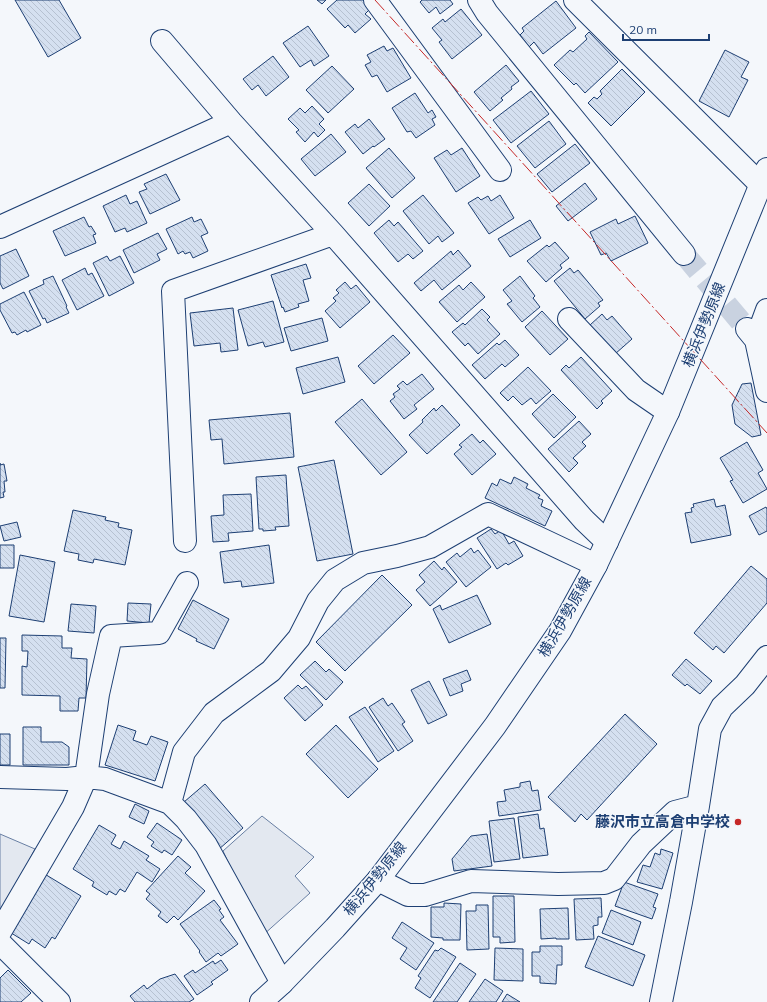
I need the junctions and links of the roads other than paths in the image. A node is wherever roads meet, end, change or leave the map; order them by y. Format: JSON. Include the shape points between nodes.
{"nodes":[{"id":1,"x":375,"y":0,"type":"edge"},
{"id":2,"x":479,"y":0,"type":"edge"},
{"id":3,"x":575,"y":0,"type":"edge"},
{"id":4,"x":162,"y":41,"type":"dead end"},
{"id":5,"x":231,"y":122,"type":"junction"},
{"id":6,"x":500,"y":170,"type":"dead end"},
{"id":7,"x":764,"y":177,"type":"edge"},
{"id":8,"x":0,"y":227,"type":"edge"},
{"id":9,"x":333,"y":234,"type":"junction"},
{"id":10,"x":684,"y":254,"type":"tunnel mouth"},
{"id":11,"x":767,"y":310,"type":"edge"},
{"id":12,"x":569,"y":319,"type":"dead end"},
{"id":13,"x":767,"y":391,"type":"edge"},
{"id":14,"x":668,"y":412,"type":"junction"},
{"id":15,"x":185,"y":542,"type":"dead end"},
{"id":16,"x":607,"y":542,"type":"junction"},
{"id":17,"x":596,"y":565,"type":"junction"},
{"id":18,"x":187,"y":583,"type":"dead end"},
{"id":19,"x":767,"y":657,"type":"edge"},
{"id":20,"x":0,"y":777,"type":"edge"},
{"id":21,"x":86,"y":777,"type":"junction"},
{"id":22,"x":170,"y":803,"type":"junction"},
{"id":23,"x":698,"y":806,"type":"junction"},
{"id":24,"x":378,"y":880,"type":"junction"},
{"id":25,"x":0,"y":932,"type":"edge"},
{"id":26,"x":0,"y":942,"type":"edge"},
{"id":27,"x":282,"y":983,"type":"junction"},
{"id":28,"x":59,"y":1002,"type":"edge"},
{"id":29,"x":261,"y":1002,"type":"edge"},
{"id":30,"x":661,"y":1002,"type":"edge"}],
"edges":[{"from":1,"to":6,"type":"street"},
{"from":2,"to":10,"type":"street"},
{"from":3,"to":7,"type":"street"},
{"from":4,"to":5,"type":"street"},
{"from":5,"to":8,"type":"street"},
{"from":5,"to":9,"type":"street"},
{"from":7,"to":14,"type":"street","name":"横浜伊勢原線"},
{"from":9,"to":15,"type":"street","via":[[173,291]]},
{"from":9,"to":16,"type":"street","via":[[579,514]]},
{"from":11,"to":13,"type":"street","via":[[751,335]]},
{"from":12,"to":14,"type":"street","via":[[636,390]]},
{"from":14,"to":16,"type":"street","name":"横浜伊勢原線"},
{"from":16,"to":17,"type":"street","name":"横浜伊勢原線"},
{"from":17,"to":22,"type":"street","via":[[488,514],[430,547],[363,562],[335,580],[318,601],[299,638],[271,671],[214,713],[184,752]]},
{"from":17,"to":24,"type":"street","name":"横浜伊勢原線","via":[[560,631],[527,680]]},
{"from":18,"to":21,"type":"street","via":[[159,633],[111,636],[98,694]]},
{"from":19,"to":23,"type":"street","via":[[745,685],[722,707],[710,729]]},
{"from":20,"to":21,"type":"street"},
{"from":21,"to":22,"type":"street","via":[[105,779]]},
{"from":21,"to":25,"type":"street","via":[[73,807]]},
{"from":22,"to":27,"type":"street","via":[[206,845]]},
{"from":23,"to":24,"type":"street","via":[[675,812],[641,844],[614,879],[604,883],[470,881],[425,895],[408,895]]},
{"from":23,"to":30,"type":"street","via":[[682,902]]},
{"from":24,"to":27,"type":"street","name":"横浜伊勢原線"},
{"from":26,"to":28,"type":"street"},
{"from":27,"to":29,"type":"street","name":"横浜伊勢原線"}]}
